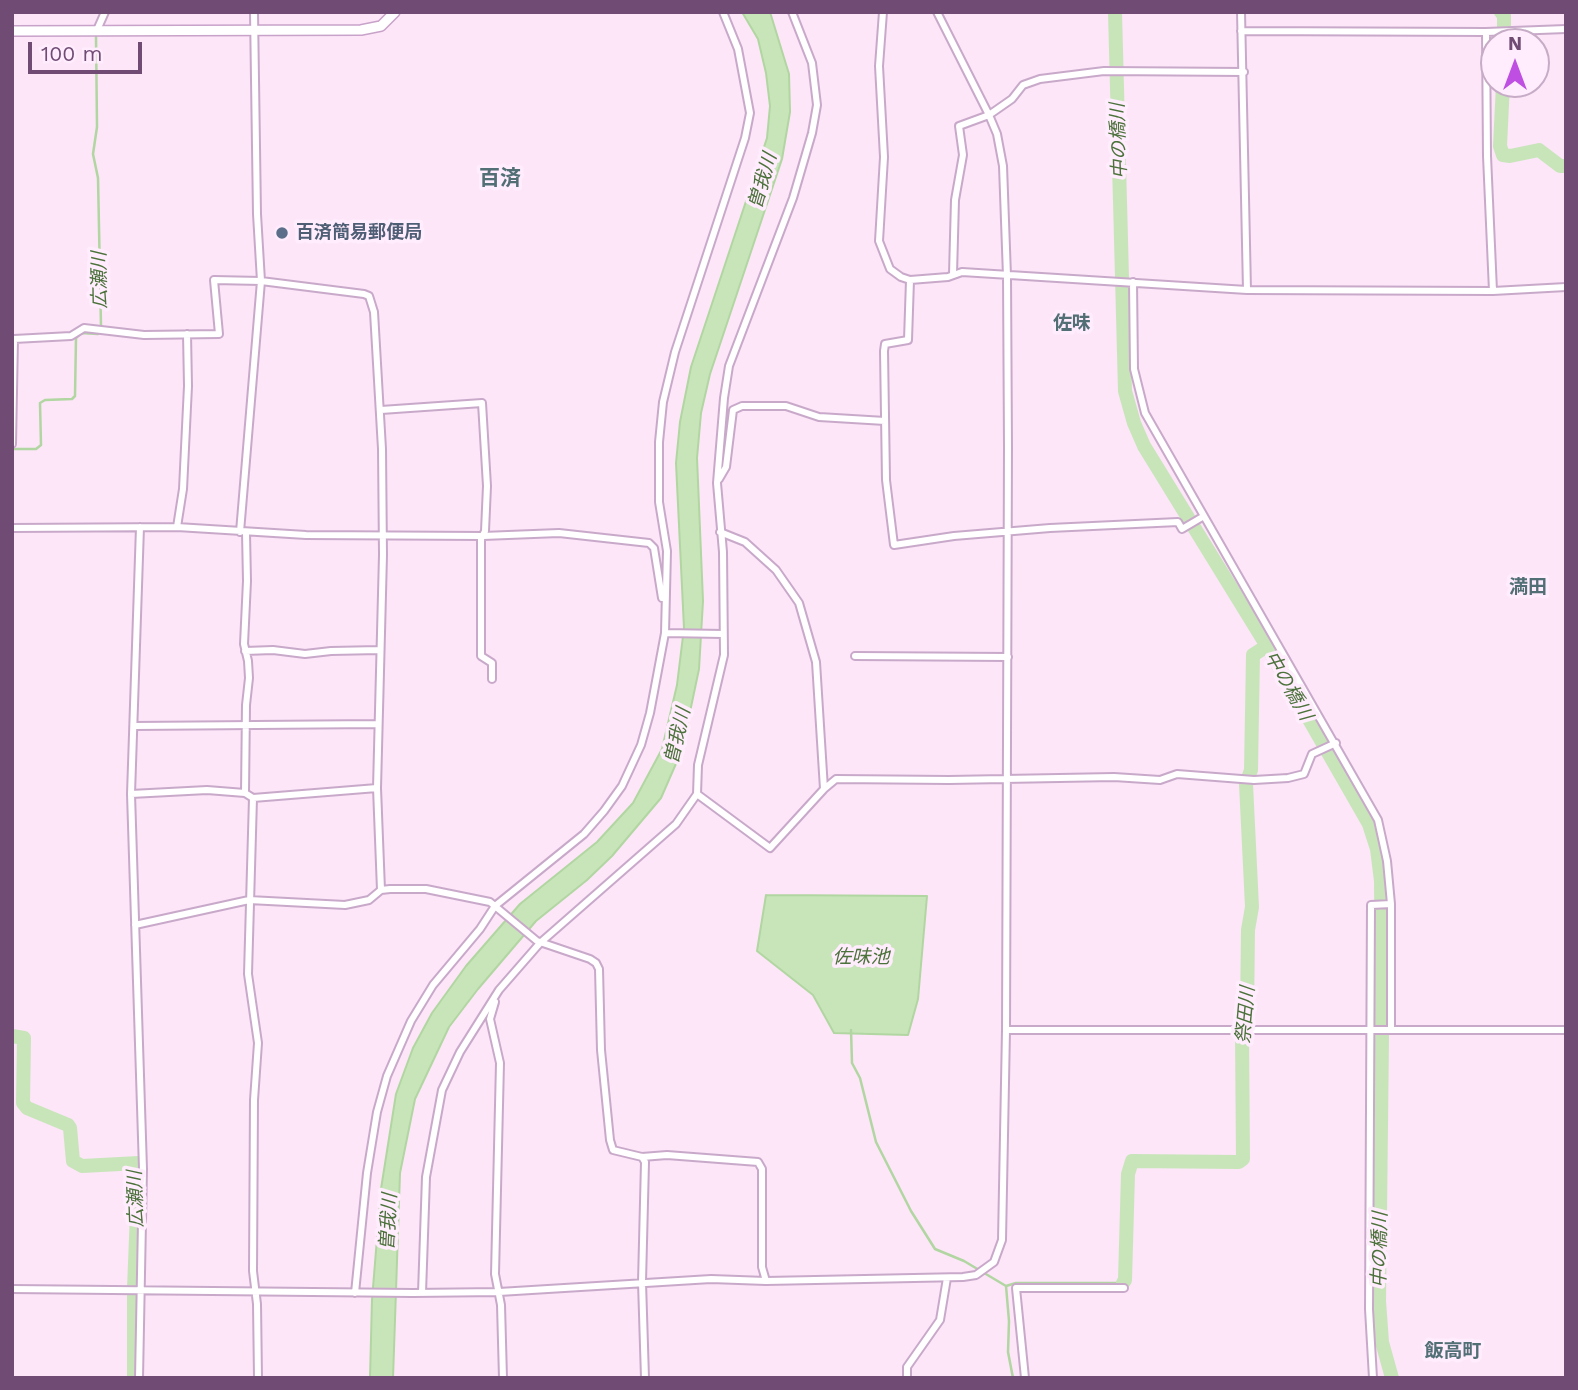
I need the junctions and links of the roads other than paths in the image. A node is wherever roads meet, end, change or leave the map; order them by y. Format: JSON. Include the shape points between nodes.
{"nodes":[{"id":1,"x":105,"y":12,"type":"edge"},
{"id":2,"x":254,"y":12,"type":"edge"},
{"id":3,"x":395,"y":12,"type":"edge"},
{"id":4,"x":723,"y":12,"type":"edge"},
{"id":5,"x":792,"y":12,"type":"edge"},
{"id":6,"x":883,"y":12,"type":"edge"},
{"id":7,"x":937,"y":12,"type":"edge"},
{"id":8,"x":1241,"y":12,"type":"edge"},
{"id":9,"x":97,"y":30,"type":"junction"},
{"id":10,"x":254,"y":30,"type":"junction"},
{"id":11,"x":12,"y":31,"type":"edge"},
{"id":12,"x":1241,"y":31,"type":"junction"},
{"id":13,"x":1480,"y":32,"type":"edge"},
{"id":14,"x":1244,"y":72,"type":"junction"},
{"id":15,"x":1486,"y":98,"type":"edge"},
{"id":16,"x":989,"y":115,"type":"junction"},
{"id":17,"x":953,"y":274,"type":"junction"},
{"id":18,"x":1007,"y":276,"type":"junction"},
{"id":19,"x":909,"y":280,"type":"junction"},
{"id":20,"x":261,"y":281,"type":"junction"},
{"id":21,"x":1133,"y":282,"type":"junction"},
{"id":22,"x":1566,"y":287,"type":"edge"},
{"id":23,"x":1247,"y":290,"type":"junction"},
{"id":24,"x":1493,"y":290,"type":"junction"},
{"id":25,"x":187,"y":334,"type":"junction"},
{"id":26,"x":381,"y":410,"type":"junction"},
{"id":27,"x":885,"y":421,"type":"junction"},
{"id":28,"x":12,"y":444,"type":"edge"},
{"id":29,"x":717,"y":483,"type":"junction"},
{"id":30,"x":1203,"y":517,"type":"junction"},
{"id":31,"x":140,"y":527,"type":"junction"},
{"id":32,"x":177,"y":527,"type":"junction"},
{"id":33,"x":12,"y":528,"type":"edge"},
{"id":34,"x":243,"y":532,"type":"junction"},
{"id":35,"x":1008,"y":532,"type":"junction"},
{"id":36,"x":720,"y":533,"type":"junction"},
{"id":37,"x":383,"y":534,"type":"junction"},
{"id":38,"x":483,"y":536,"type":"junction"},
{"id":39,"x":664,"y":614,"type":"junction"},
{"id":40,"x":667,"y":634,"type":"junction"},
{"id":41,"x":720,"y":634,"type":"junction"},
{"id":42,"x":379,"y":650,"type":"junction"},
{"id":43,"x":245,"y":652,"type":"junction"},
{"id":44,"x":855,"y":656,"type":"dead end"},
{"id":45,"x":1008,"y":657,"type":"junction"},
{"id":46,"x":492,"y":679,"type":"dead end"},
{"id":47,"x":378,"y":724,"type":"junction"},
{"id":48,"x":134,"y":726,"type":"junction"},
{"id":49,"x":247,"y":727,"type":"junction"},
{"id":50,"x":1335,"y":744,"type":"junction"},
{"id":51,"x":1007,"y":779,"type":"junction"},
{"id":52,"x":377,"y":788,"type":"junction"},
{"id":53,"x":824,"y":789,"type":"junction"},
{"id":54,"x":245,"y":793,"type":"junction"},
{"id":55,"x":131,"y":794,"type":"junction"},
{"id":56,"x":697,"y":794,"type":"junction"},
{"id":57,"x":253,"y":798,"type":"junction"},
{"id":58,"x":381,"y":890,"type":"junction"},
{"id":59,"x":249,"y":900,"type":"junction"},
{"id":60,"x":1390,"y":904,"type":"junction"},
{"id":61,"x":495,"y":906,"type":"junction"},
{"id":62,"x":135,"y":925,"type":"junction"},
{"id":63,"x":539,"y":942,"type":"junction"},
{"id":64,"x":499,"y":990,"type":"junction"},
{"id":65,"x":1372,"y":1029,"type":"junction"},
{"id":66,"x":1390,"y":1029,"type":"junction"},
{"id":67,"x":1006,"y":1030,"type":"junction"},
{"id":68,"x":1566,"y":1030,"type":"edge"},
{"id":69,"x":642,"y":1157,"type":"junction"},
{"id":70,"x":947,"y":1278,"type":"junction"},
{"id":71,"x":766,"y":1281,"type":"junction"},
{"id":72,"x":642,"y":1282,"type":"junction"},
{"id":73,"x":1124,"y":1288,"type":"dead end"},
{"id":74,"x":12,"y":1289,"type":"edge"},
{"id":75,"x":141,"y":1291,"type":"junction"},
{"id":76,"x":254,"y":1292,"type":"junction"},
{"id":77,"x":499,"y":1292,"type":"junction"},
{"id":78,"x":355,"y":1293,"type":"junction"},
{"id":79,"x":422,"y":1293,"type":"junction"},
{"id":80,"x":139,"y":1378,"type":"edge"},
{"id":81,"x":258,"y":1378,"type":"edge"},
{"id":82,"x":503,"y":1378,"type":"edge"},
{"id":83,"x":645,"y":1378,"type":"edge"},
{"id":84,"x":907,"y":1378,"type":"edge"},
{"id":85,"x":1025,"y":1378,"type":"edge"},
{"id":86,"x":1373,"y":1378,"type":"edge"}],
"edges":[{"from":1,"to":9,"type":"street"},
{"from":2,"to":10,"type":"street"},
{"from":3,"to":10,"type":"main road","via":[[381,26],[361,30]]},
{"from":4,"to":39,"type":"street","via":[[738,49],[750,113],[663,402],[659,502],[667,551]]},
{"from":5,"to":29,"type":"street","via":[[812,63],[817,105],[793,198],[729,366]]},
{"from":6,"to":19,"type":"street","via":[[879,66],[884,157],[879,241],[890,269]]},
{"from":7,"to":16,"type":"street"},
{"from":8,"to":12,"type":"street"},
{"from":9,"to":10,"type":"main road"},
{"from":9,"to":11,"type":"main road"},
{"from":10,"to":20,"type":"street"},
{"from":12,"to":13,"type":"street"},
{"from":12,"to":14,"type":"street"},
{"from":14,"to":16,"type":"street","via":[[1104,71],[1040,79],[1023,85]]},
{"from":14,"to":23,"type":"street"},
{"from":15,"to":24,"type":"street"},
{"from":16,"to":17,"type":"street","via":[[960,126],[963,155],[955,200]]},
{"from":16,"to":18,"type":"street","via":[[1003,166]]},
{"from":17,"to":18,"type":"street"},
{"from":17,"to":19,"type":"street"},
{"from":18,"to":21,"type":"street"},
{"from":18,"to":35,"type":"street"},
{"from":19,"to":27,"type":"street","via":[[908,340],[885,344]]},
{"from":20,"to":25,"type":"street","via":[[214,280],[219,334]]},
{"from":20,"to":26,"type":"street","via":[[369,296]]},
{"from":20,"to":34,"type":"street"},
{"from":21,"to":23,"type":"street"},
{"from":21,"to":30,"type":"street","via":[[1134,369],[1141,402]]},
{"from":22,"to":24,"type":"street"},
{"from":23,"to":24,"type":"street"},
{"from":25,"to":28,"type":"street","via":[[84,328],[71,336],[14,339]]},
{"from":25,"to":32,"type":"street","via":[[183,489]]},
{"from":26,"to":37,"type":"street"},
{"from":26,"to":38,"type":"street","via":[[482,403],[487,486]]},
{"from":27,"to":29,"type":"street","via":[[819,417],[786,406],[742,406],[733,410],[726,467]]},
{"from":27,"to":35,"type":"street","via":[[894,545]]},
{"from":29,"to":36,"type":"street"},
{"from":30,"to":35,"type":"street","via":[[1184,528],[1178,522]]},
{"from":30,"to":50,"type":"street"},
{"from":31,"to":32,"type":"street"},
{"from":31,"to":33,"type":"street"},
{"from":31,"to":48,"type":"street"},
{"from":32,"to":34,"type":"street"},
{"from":34,"to":37,"type":"street"},
{"from":34,"to":43,"type":"street"},
{"from":35,"to":45,"type":"street"},
{"from":36,"to":41,"type":"street"},
{"from":36,"to":53,"type":"street","via":[[745,542],[776,570],[799,603],[816,662]]},
{"from":37,"to":38,"type":"street"},
{"from":37,"to":42,"type":"street"},
{"from":38,"to":39,"type":"street","via":[[559,533],[649,543],[654,548]]},
{"from":38,"to":46,"type":"street","via":[[481,656],[492,663]]},
{"from":39,"to":40,"type":"street"},
{"from":40,"to":41,"type":"street"},
{"from":40,"to":61,"type":"street","via":[[641,745],[622,786],[584,834]]},
{"from":41,"to":56,"type":"street","via":[[724,655],[698,765]]},
{"from":42,"to":43,"type":"street"},
{"from":42,"to":47,"type":"street"},
{"from":43,"to":49,"type":"street"},
{"from":44,"to":45,"type":"street"},
{"from":45,"to":51,"type":"street"},
{"from":47,"to":49,"type":"street"},
{"from":47,"to":52,"type":"street"},
{"from":48,"to":49,"type":"street"},
{"from":48,"to":55,"type":"street"},
{"from":49,"to":54,"type":"street"},
{"from":50,"to":51,"type":"street","via":[[1312,754],[1304,774],[1297,777]]},
{"from":50,"to":60,"type":"street","via":[[1378,820]]},
{"from":51,"to":53,"type":"street","via":[[836,779]]},
{"from":51,"to":67,"type":"street"},
{"from":52,"to":57,"type":"street"},
{"from":52,"to":58,"type":"street"},
{"from":53,"to":56,"type":"street","via":[[770,848]]},
{"from":54,"to":55,"type":"street"},
{"from":54,"to":57,"type":"street"},
{"from":55,"to":62,"type":"street"},
{"from":56,"to":63,"type":"street","via":[[668,832]]},
{"from":57,"to":59,"type":"street"},
{"from":58,"to":59,"type":"street","via":[[369,900],[345,905]]},
{"from":58,"to":61,"type":"street","via":[[426,889],[477,897]]},
{"from":59,"to":62,"type":"street"},
{"from":59,"to":76,"type":"street","via":[[248,974],[258,1043]]},
{"from":60,"to":65,"type":"street","via":[[1371,905]]},
{"from":60,"to":66,"type":"street"},
{"from":61,"to":63,"type":"street"},
{"from":61,"to":78,"type":"street","via":[[433,985],[387,1076],[367,1173]]},
{"from":62,"to":75,"type":"street"},
{"from":63,"to":64,"type":"street"},
{"from":63,"to":69,"type":"street","via":[[596,963],[610,1140],[613,1150]]},
{"from":64,"to":77,"type":"street","via":[[490,1019],[500,1063],[495,1274]]},
{"from":64,"to":79,"type":"street","via":[[442,1090],[426,1177]]},
{"from":65,"to":66,"type":"street"},
{"from":65,"to":67,"type":"street"},
{"from":65,"to":86,"type":"street","via":[[1368,1308]]},
{"from":66,"to":68,"type":"street"},
{"from":67,"to":70,"type":"street","via":[[1002,1240],[986,1270]]},
{"from":69,"to":71,"type":"street","via":[[758,1162],[762,1169]]},
{"from":69,"to":72,"type":"street"},
{"from":70,"to":71,"type":"street"},
{"from":70,"to":84,"type":"street","via":[[940,1320],[907,1367]]},
{"from":71,"to":72,"type":"street"},
{"from":72,"to":77,"type":"street"},
{"from":72,"to":83,"type":"street"},
{"from":73,"to":85,"type":"street","via":[[1016,1288]]},
{"from":74,"to":75,"type":"street"},
{"from":75,"to":76,"type":"street"},
{"from":75,"to":80,"type":"street"},
{"from":76,"to":78,"type":"street"},
{"from":76,"to":81,"type":"street"},
{"from":77,"to":79,"type":"street"},
{"from":77,"to":82,"type":"street"},
{"from":78,"to":79,"type":"street"}]}
